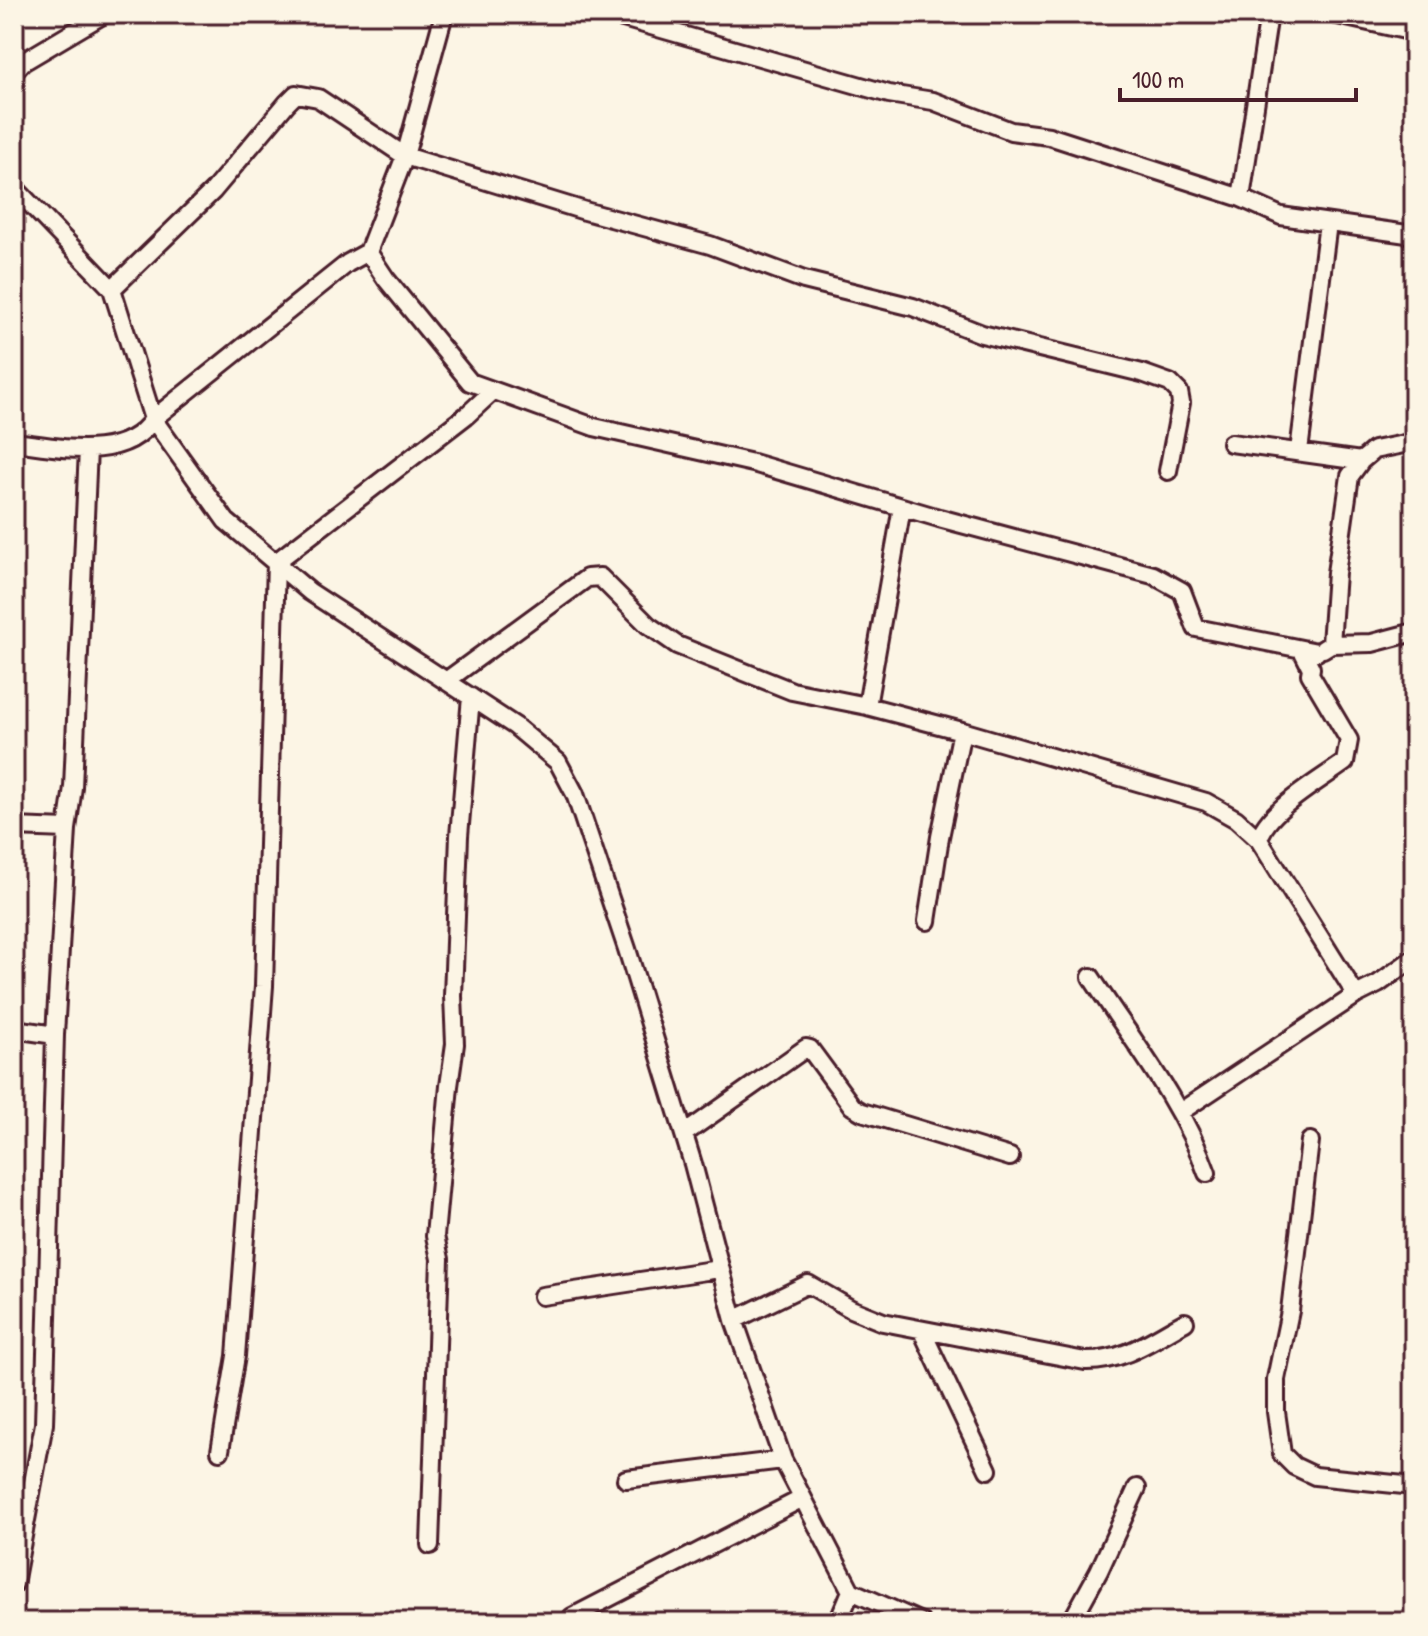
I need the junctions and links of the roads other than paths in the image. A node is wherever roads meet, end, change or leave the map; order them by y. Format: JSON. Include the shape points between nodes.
{"nodes":[{"id":1,"x":104,"y":14,"type":"edge"},
{"id":2,"x":444,"y":14,"type":"edge"},
{"id":3,"x":609,"y":14,"type":"edge"},
{"id":4,"x":1269,"y":14,"type":"edge"},
{"id":5,"x":1333,"y":14,"type":"edge"},
{"id":6,"x":1414,"y":32,"type":"edge"},
{"id":7,"x":17,"y":63,"type":"edge"},
{"id":8,"x":405,"y":156,"type":"junction"},
{"id":9,"x":14,"y":187,"type":"edge"},
{"id":10,"x":1241,"y":198,"type":"junction"},
{"id":11,"x":1328,"y":223,"type":"junction"},
{"id":12,"x":1414,"y":235,"type":"edge"},
{"id":13,"x":368,"y":252,"type":"junction"},
{"id":14,"x":112,"y":289,"type":"junction"},
{"id":15,"x":493,"y":391,"type":"junction"},
{"id":16,"x":153,"y":419,"type":"junction"},
{"id":17,"x":14,"y":442,"type":"edge"},
{"id":18,"x":1414,"y":442,"type":"edge"},
{"id":19,"x":1231,"y":443,"type":"dead end"},
{"id":20,"x":88,"y":449,"type":"junction"},
{"id":21,"x":1299,"y":451,"type":"junction"},
{"id":22,"x":1361,"y":461,"type":"junction"},
{"id":23,"x":1168,"y":471,"type":"dead end"},
{"id":24,"x":902,"y":507,"type":"junction"},
{"id":25,"x":276,"y":562,"type":"junction"},
{"id":26,"x":1414,"y":632,"type":"edge"},
{"id":27,"x":1317,"y":648,"type":"junction"},
{"id":28,"x":446,"y":681,"type":"junction"},
{"id":29,"x":471,"y":697,"type":"junction"},
{"id":30,"x":867,"y":706,"type":"junction"},
{"id":31,"x":962,"y":731,"type":"junction"},
{"id":32,"x":14,"y":827,"type":"edge"},
{"id":33,"x":67,"y":829,"type":"junction"},
{"id":34,"x":1259,"y":840,"type":"junction"},
{"id":35,"x":927,"y":921,"type":"dead end"},
{"id":36,"x":1414,"y":958,"type":"edge"},
{"id":37,"x":1091,"y":977,"type":"dead end"},
{"id":38,"x":1356,"y":995,"type":"junction"},
{"id":39,"x":14,"y":1029,"type":"edge"},
{"id":40,"x":55,"y":1035,"type":"junction"},
{"id":41,"x":1180,"y":1112,"type":"junction"},
{"id":42,"x":684,"y":1134,"type":"junction"},
{"id":43,"x":1310,"y":1141,"type":"dead end"},
{"id":44,"x":1010,"y":1157,"type":"dead end"},
{"id":45,"x":1207,"y":1173,"type":"dead end"},
{"id":46,"x":719,"y":1269,"type":"junction"},
{"id":47,"x":542,"y":1296,"type":"dead end"},
{"id":48,"x":734,"y":1320,"type":"junction"},
{"id":49,"x":1185,"y":1322,"type":"dead end"},
{"id":50,"x":922,"y":1331,"type":"junction"},
{"id":51,"x":220,"y":1451,"type":"dead end"},
{"id":52,"x":783,"y":1460,"type":"junction"},
{"id":53,"x":988,"y":1470,"type":"dead end"},
{"id":54,"x":626,"y":1479,"type":"dead end"},
{"id":55,"x":1414,"y":1486,"type":"edge"},
{"id":56,"x":1137,"y":1488,"type":"dead end"},
{"id":57,"x":801,"y":1499,"type":"junction"},
{"id":58,"x":430,"y":1545,"type":"dead end"},
{"id":59,"x":14,"y":1584,"type":"edge"},
{"id":60,"x":851,"y":1591,"type":"junction"},
{"id":61,"x":572,"y":1617,"type":"dead end"},
{"id":62,"x":838,"y":1622,"type":"edge"},
{"id":63,"x":921,"y":1622,"type":"edge"},
{"id":64,"x":1071,"y":1622,"type":"edge"}],
"edges":[{"from":1,"to":7,"type":"street"},
{"from":2,"to":8,"type":"street"},
{"from":3,"to":10,"type":"street","via":[[889,94],[933,101],[1011,131],[1049,136]]},
{"from":4,"to":10,"type":"street"},
{"from":5,"to":6,"type":"street"},
{"from":8,"to":13,"type":"street"},
{"from":8,"to":14,"type":"street","via":[[318,98],[296,94],[213,191]]},
{"from":8,"to":23,"type":"street","via":[[710,245],[804,280],[913,307],[982,334],[1170,383],[1181,403]]},
{"from":9,"to":14,"type":"street"},
{"from":10,"to":11,"type":"street","via":[[1281,216]]},
{"from":11,"to":12,"type":"street"},
{"from":11,"to":21,"type":"street"},
{"from":13,"to":15,"type":"street","via":[[460,373]]},
{"from":13,"to":16,"type":"street"},
{"from":14,"to":16,"type":"street"},
{"from":15,"to":24,"type":"street","via":[[594,427],[753,463]]},
{"from":15,"to":25,"type":"street"},
{"from":16,"to":20,"type":"street","via":[[136,439]]},
{"from":16,"to":25,"type":"street","via":[[226,521]]},
{"from":17,"to":20,"type":"street"},
{"from":18,"to":22,"type":"street","via":[[1374,450]]},
{"from":19,"to":21,"type":"street"},
{"from":20,"to":33,"type":"street"},
{"from":21,"to":22,"type":"street"},
{"from":22,"to":27,"type":"street","via":[[1350,476],[1336,573]]},
{"from":24,"to":27,"type":"street","via":[[1153,575],[1182,591],[1196,628]]},
{"from":24,"to":30,"type":"street"},
{"from":25,"to":28,"type":"street","via":[[310,592]]},
{"from":25,"to":51,"type":"street","via":[[264,986],[236,1356]]},
{"from":26,"to":27,"type":"street","via":[[1372,643]]},
{"from":27,"to":34,"type":"street","via":[[1310,674],[1349,740],[1345,762],[1277,812]]},
{"from":28,"to":29,"type":"street"},
{"from":28,"to":30,"type":"street","via":[[594,576],[677,645],[792,691]]},
{"from":29,"to":42,"type":"street","via":[[558,762],[575,794]]},
{"from":29,"to":58,"type":"street","via":[[459,836],[455,1044],[435,1236],[440,1259]]},
{"from":30,"to":31,"type":"street"},
{"from":31,"to":34,"type":"street","via":[[1206,802]]},
{"from":31,"to":35,"type":"street"},
{"from":32,"to":33,"type":"street"},
{"from":33,"to":40,"type":"street"},
{"from":34,"to":38,"type":"street"},
{"from":36,"to":38,"type":"street"},
{"from":37,"to":41,"type":"street"},
{"from":38,"to":41,"type":"street"},
{"from":39,"to":40,"type":"street"},
{"from":40,"to":59,"type":"street","via":[[44,1424]]},
{"from":41,"to":45,"type":"street"},
{"from":42,"to":44,"type":"street","via":[[806,1048],[862,1112]]},
{"from":42,"to":46,"type":"street"},
{"from":43,"to":55,"type":"street","via":[[1290,1311],[1276,1379],[1282,1454],[1315,1476]]},
{"from":46,"to":47,"type":"street"},
{"from":46,"to":48,"type":"street"},
{"from":48,"to":50,"type":"street","via":[[808,1284],[851,1309]]},
{"from":48,"to":52,"type":"street"},
{"from":49,"to":50,"type":"street","via":[[1104,1362]]},
{"from":50,"to":53,"type":"street"},
{"from":52,"to":54,"type":"street"},
{"from":52,"to":57,"type":"street"},
{"from":56,"to":64,"type":"street"},
{"from":57,"to":60,"type":"street"},
{"from":57,"to":61,"type":"street"},
{"from":60,"to":62,"type":"street"},
{"from":60,"to":63,"type":"street"}]}
